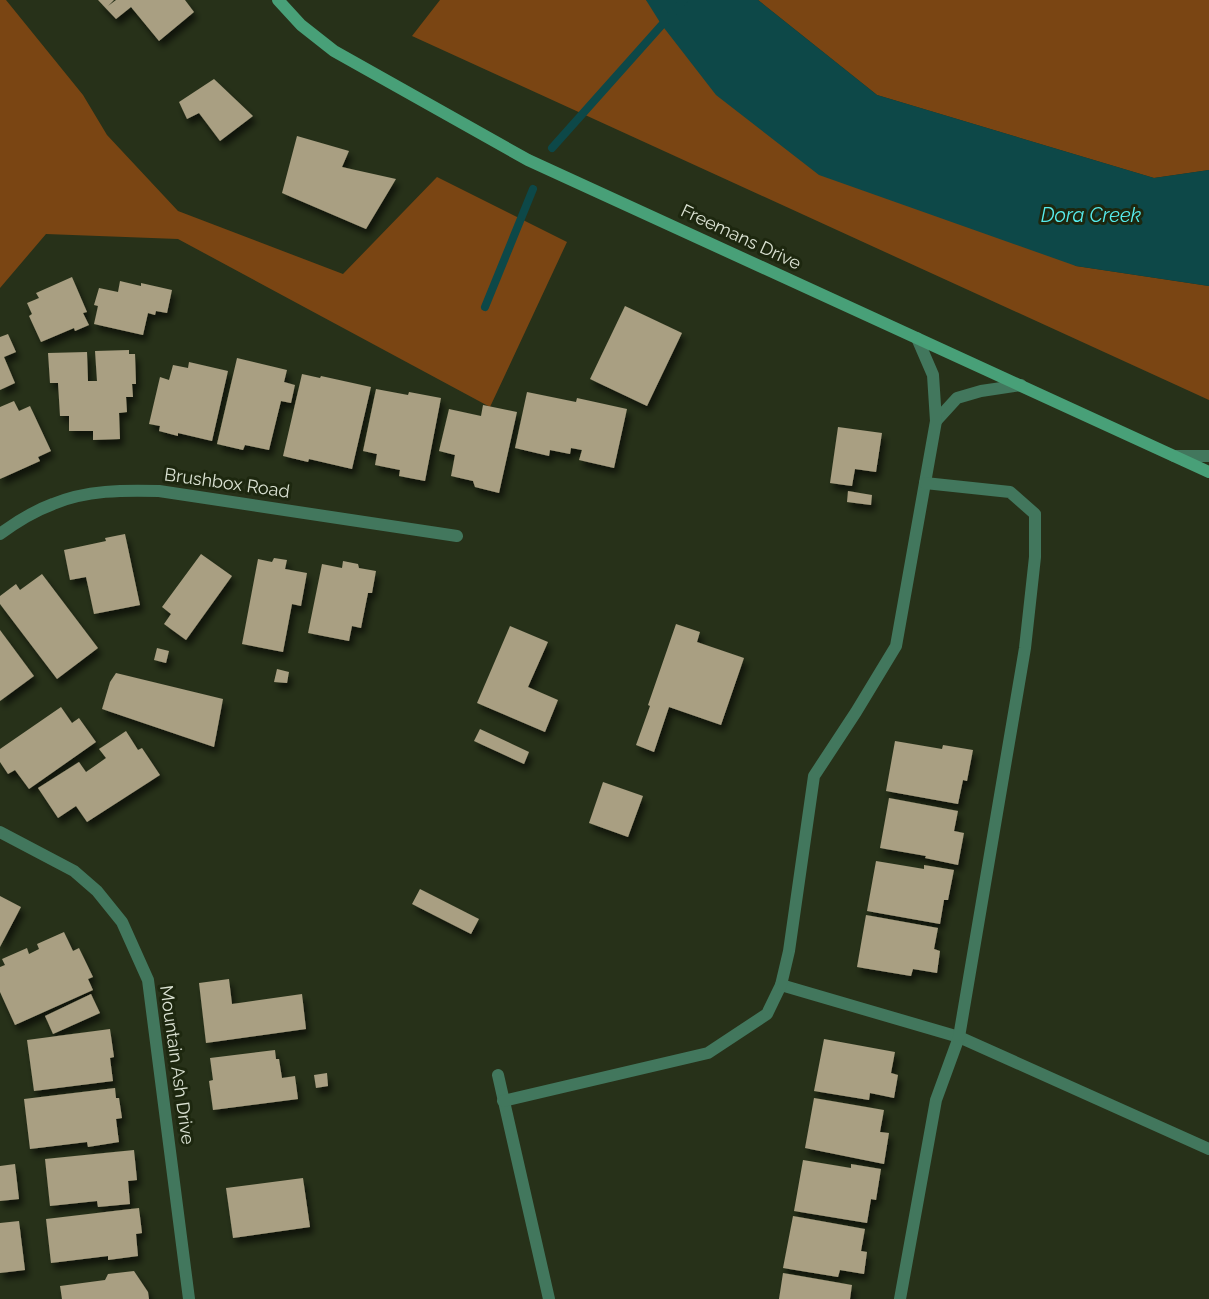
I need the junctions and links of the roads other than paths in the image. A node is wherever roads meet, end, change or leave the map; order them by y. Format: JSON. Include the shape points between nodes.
{"nodes":[{"id":1,"x":278,"y":0,"type":"edge"},
{"id":2,"x":917,"y":338,"type":"junction"},
{"id":3,"x":1021,"y":385,"type":"junction"},
{"id":4,"x":936,"y":421,"type":"junction"},
{"id":5,"x":1174,"y":456,"type":"junction"},
{"id":6,"x":1209,"y":456,"type":"edge"},
{"id":7,"x":1209,"y":472,"type":"edge"},
{"id":8,"x":925,"y":483,"type":"junction"},
{"id":9,"x":0,"y":534,"type":"edge"},
{"id":10,"x":457,"y":536,"type":"dead end"},
{"id":11,"x":0,"y":832,"type":"edge"},
{"id":12,"x":782,"y":985,"type":"junction"},
{"id":13,"x":959,"y":1037,"type":"junction"},
{"id":14,"x":498,"y":1075,"type":"dead end"},
{"id":15,"x":503,"y":1101,"type":"junction"},
{"id":16,"x":1209,"y":1149,"type":"edge"},
{"id":17,"x":189,"y":1299,"type":"edge"},
{"id":18,"x":549,"y":1299,"type":"edge"},
{"id":19,"x":900,"y":1299,"type":"edge"}],
"edges":[{"from":1,"to":2,"type":"main road","name":"Freemans Drive","via":[[334,51],[528,159]]},
{"from":2,"to":3,"type":"main road","name":"Freemans Drive"},
{"from":2,"to":4,"type":"street","via":[[933,375]]},
{"from":3,"to":4,"type":"street","via":[[957,398]]},
{"from":3,"to":5,"type":"main road","name":"Freemans Drive"},
{"from":4,"to":8,"type":"street"},
{"from":5,"to":6,"type":"street"},
{"from":5,"to":7,"type":"main road","name":"Freemans Drive"},
{"from":8,"to":12,"type":"street","via":[[896,646],[814,776]]},
{"from":8,"to":13,"type":"street","via":[[1010,492],[1035,514],[1035,557],[1025,648]]},
{"from":9,"to":10,"type":"street","name":"Brushbox Road","via":[[53,503],[124,490],[159,491]]},
{"from":11,"to":17,"type":"street","name":"Mountain Ash Drive","via":[[74,871],[97,891],[122,922],[148,980]]},
{"from":12,"to":13,"type":"street"},
{"from":12,"to":15,"type":"street","via":[[767,1014],[708,1053]]},
{"from":13,"to":16,"type":"street"},
{"from":13,"to":19,"type":"street","via":[[936,1100]]},
{"from":14,"to":15,"type":"street"},
{"from":15,"to":18,"type":"street"}]}
